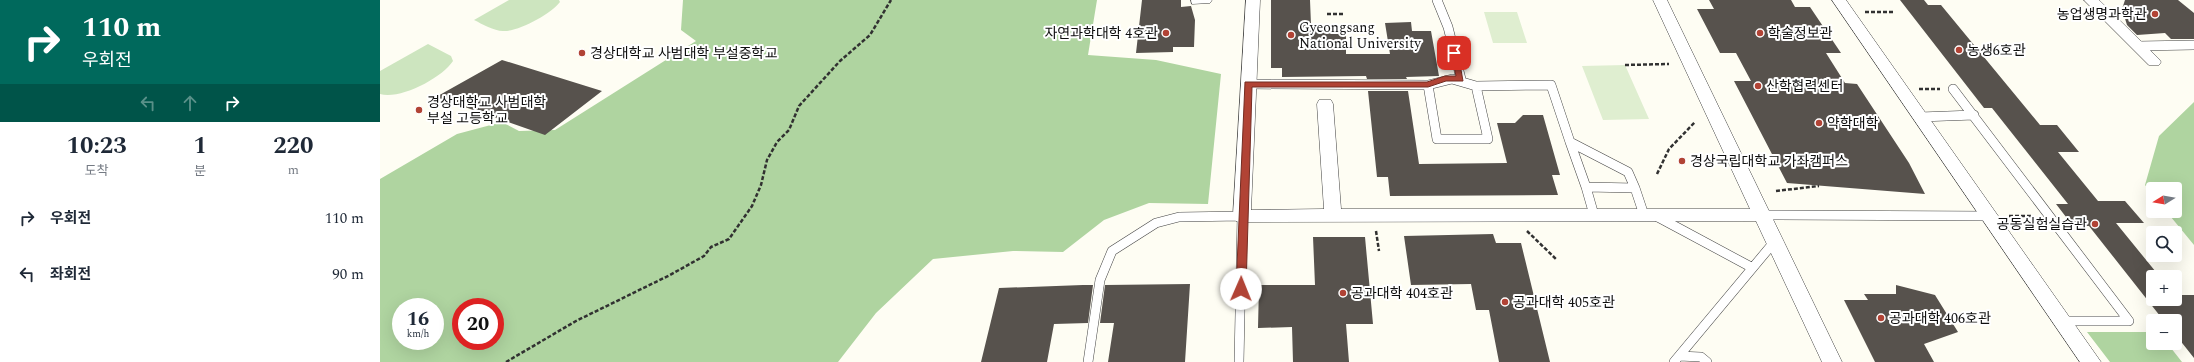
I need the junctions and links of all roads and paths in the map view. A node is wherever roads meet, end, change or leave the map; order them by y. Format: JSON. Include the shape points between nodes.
{"nodes":[{"id":1,"x":891,"y":0,"type":"edge"},
{"id":2,"x":1252,"y":0,"type":"edge"},
{"id":3,"x":1437,"y":0,"type":"edge"},
{"id":4,"x":1660,"y":0,"type":"edge"},
{"id":5,"x":1839,"y":0,"type":"edge"},
{"id":6,"x":2091,"y":0,"type":"edge"},
{"id":7,"x":1863,"y":12,"type":"dead end"},
{"id":8,"x":1894,"y":12,"type":"dead end"},
{"id":9,"x":1327,"y":14,"type":"dead end"},
{"id":10,"x":1343,"y":14,"type":"dead end"},
{"id":11,"x":2194,"y":45,"type":"edge"},
{"id":12,"x":2138,"y":46,"type":"junction"},
{"id":13,"x":2154,"y":62,"type":"dead end"},
{"id":14,"x":1669,"y":64,"type":"dead end"},
{"id":15,"x":1625,"y":66,"type":"dead end"},
{"id":16,"x":1461,"y":79,"type":"junction"},
{"id":17,"x":1248,"y":84,"type":"junction"},
{"id":18,"x":1428,"y":85,"type":"junction"},
{"id":19,"x":1476,"y":86,"type":"junction"},
{"id":20,"x":1953,"y":88,"type":"joint"},
{"id":21,"x":1918,"y":89,"type":"dead end"},
{"id":22,"x":1325,"y":104,"type":"dead end"},
{"id":23,"x":1974,"y":115,"type":"junction"},
{"id":24,"x":1920,"y":117,"type":"junction"},
{"id":25,"x":1695,"y":122,"type":"dead end"},
{"id":26,"x":1570,"y":142,"type":"junction"},
{"id":27,"x":1657,"y":174,"type":"dead end"},
{"id":28,"x":1819,"y":186,"type":"dead end"},
{"id":29,"x":1586,"y":187,"type":"junction"},
{"id":30,"x":1635,"y":188,"type":"junction"},
{"id":31,"x":1776,"y":192,"type":"dead end"},
{"id":32,"x":1594,"y":215,"type":"junction"},
{"id":33,"x":1649,"y":215,"type":"junction"},
{"id":34,"x":1763,"y":215,"type":"junction"},
{"id":35,"x":1242,"y":216,"type":"junction"},
{"id":36,"x":1989,"y":216,"type":"junction"},
{"id":37,"x":2009,"y":216,"type":"dead end"},
{"id":38,"x":2050,"y":216,"type":"junction"},
{"id":39,"x":1333,"y":217,"type":"junction"},
{"id":40,"x":1525,"y":229,"type":"dead end"},
{"id":41,"x":1376,"y":230,"type":"dead end"},
{"id":42,"x":1775,"y":241,"type":"junction"},
{"id":43,"x":1379,"y":251,"type":"dead end"},
{"id":44,"x":1556,"y":259,"type":"dead end"},
{"id":45,"x":1751,"y":267,"type":"junction"},
{"id":46,"x":2062,"y":321,"type":"junction"},
{"id":47,"x":1676,"y":359,"type":"edge"},
{"id":48,"x":506,"y":362,"type":"edge"},
{"id":49,"x":1088,"y":362,"type":"edge"},
{"id":50,"x":1239,"y":362,"type":"edge"},
{"id":51,"x":1707,"y":362,"type":"edge"},
{"id":52,"x":1832,"y":362,"type":"edge"},
{"id":53,"x":2091,"y":362,"type":"edge"}],
"edges":[{"from":1,"to":48,"type":"path","via":[[870,35],[840,61],[799,106],[788,130],[777,142],[767,160],[752,206],[730,239],[711,247],[704,256],[670,275],[571,324]]},
{"from":2,"to":17,"type":"street"},
{"from":3,"to":16,"type":"lane","via":[[1448,27]]},
{"from":4,"to":34,"type":"street"},
{"from":5,"to":24,"type":"street"},
{"from":6,"to":12,"type":"street"},
{"from":7,"to":8,"type":"path"},
{"from":9,"to":10,"type":"path"},
{"from":11,"to":12,"type":"lane"},
{"from":12,"to":13,"type":"street"},
{"from":14,"to":15,"type":"path"},
{"from":16,"to":18,"type":"lane","via":[[1445,79]]},
{"from":16,"to":19,"type":"lane"},
{"from":17,"to":18,"type":"lane"},
{"from":17,"to":35,"type":"street"},
{"from":18,"to":19,"type":"lane","via":[[1437,139],[1488,139]]},
{"from":19,"to":26,"type":"lane","via":[[1551,85]]},
{"from":20,"to":21,"type":"path"},
{"from":20,"to":23,"type":"lane"},
{"from":22,"to":39,"type":"street"},
{"from":23,"to":24,"type":"lane"},
{"from":23,"to":38,"type":"lane"},
{"from":24,"to":36,"type":"street"},
{"from":25,"to":27,"type":"path","via":[[1669,149]]},
{"from":26,"to":29,"type":"lane"},
{"from":26,"to":30,"type":"lane","via":[[1628,172]]},
{"from":28,"to":31,"type":"path"},
{"from":29,"to":30,"type":"lane"},
{"from":29,"to":32,"type":"lane"},
{"from":30,"to":33,"type":"lane"},
{"from":32,"to":33,"type":"street"},
{"from":32,"to":39,"type":"street"},
{"from":33,"to":34,"type":"street"},
{"from":33,"to":45,"type":"lane"},
{"from":34,"to":36,"type":"lane"},
{"from":34,"to":42,"type":"street"},
{"from":35,"to":39,"type":"street"},
{"from":35,"to":49,"type":"lane","via":[[1179,217],[1156,223],[1112,252],[1100,280]]},
{"from":35,"to":50,"type":"lane"},
{"from":36,"to":46,"type":"street"},
{"from":37,"to":38,"type":"path"},
{"from":38,"to":46,"type":"lane","via":[[2129,321]]},
{"from":40,"to":44,"type":"path"},
{"from":41,"to":43,"type":"path"},
{"from":42,"to":45,"type":"lane"},
{"from":42,"to":52,"type":"street"},
{"from":45,"to":47,"type":"lane"},
{"from":46,"to":53,"type":"street"},
{"from":47,"to":51,"type":"lane","via":[[1701,358]]}]}
